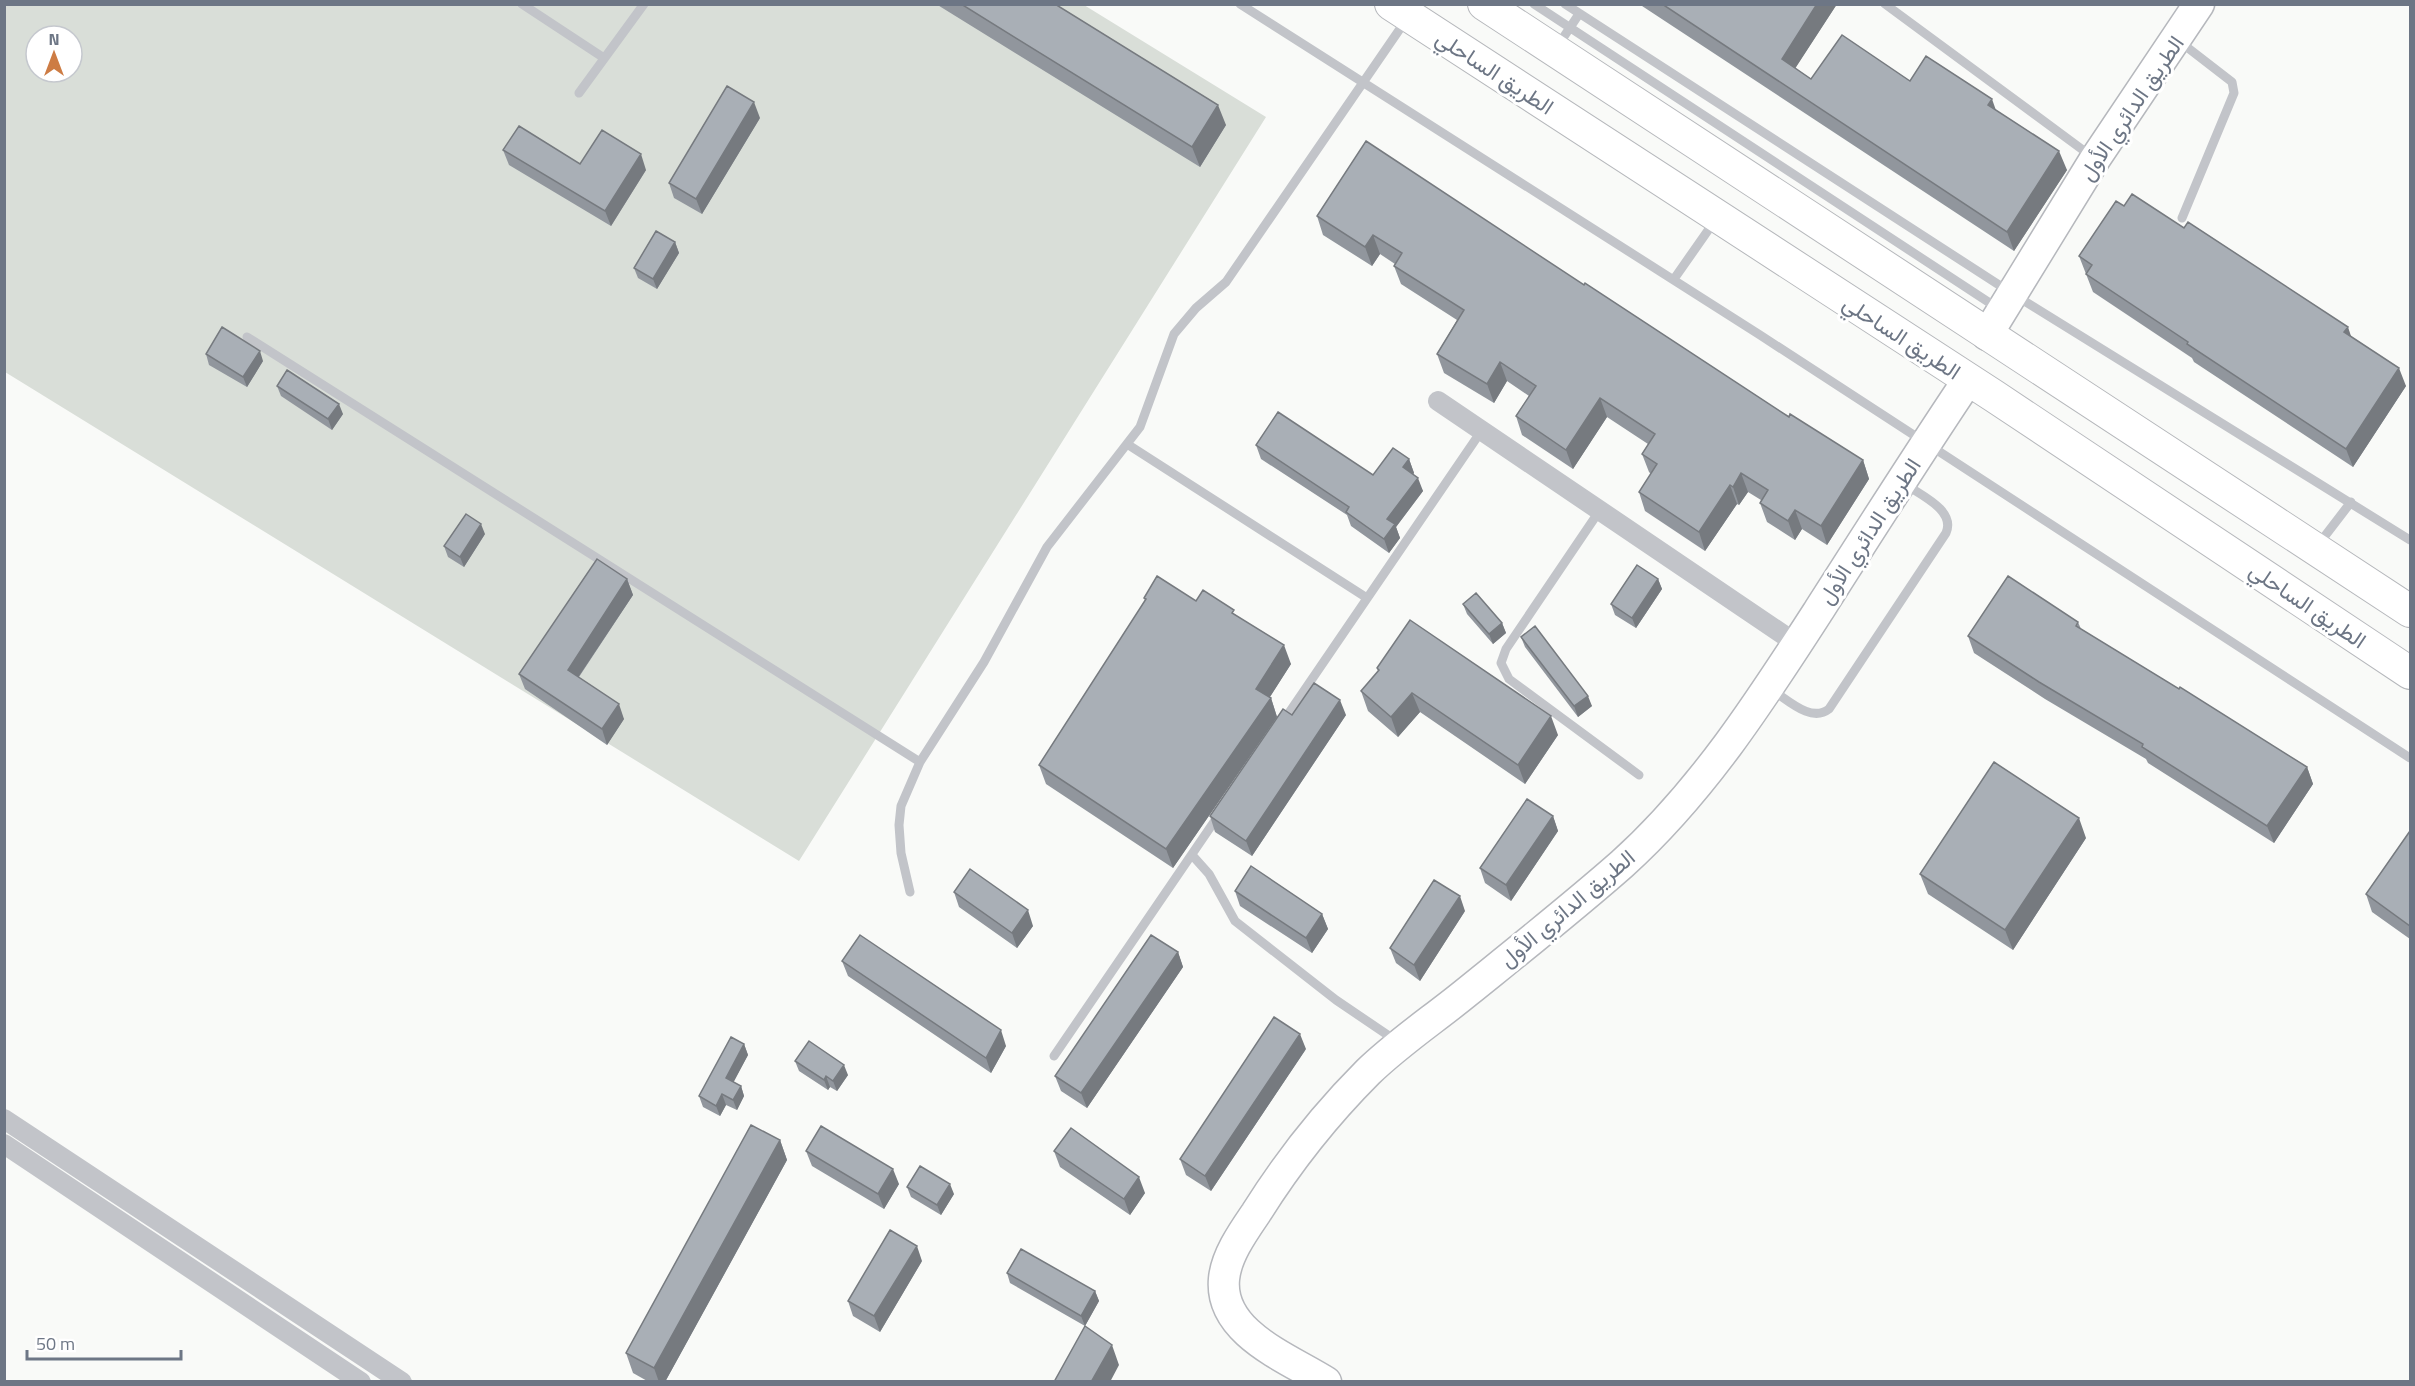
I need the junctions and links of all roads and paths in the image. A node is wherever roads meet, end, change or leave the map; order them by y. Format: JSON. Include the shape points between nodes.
{"nodes":[{"id":1,"x":522,"y":4,"type":"edge"},
{"id":2,"x":644,"y":4,"type":"edge"},
{"id":3,"x":1240,"y":4,"type":"edge"},
{"id":4,"x":1484,"y":4,"type":"edge"},
{"id":5,"x":1534,"y":4,"type":"edge"},
{"id":6,"x":1565,"y":4,"type":"edge"},
{"id":7,"x":1885,"y":4,"type":"edge"},
{"id":8,"x":2199,"y":4,"type":"edge"},
{"id":9,"x":1400,"y":10,"type":"edge"},
{"id":10,"x":1579,"y":14,"type":"junction"},
{"id":11,"x":1562,"y":39,"type":"junction"},
{"id":12,"x":2177,"y":39,"type":"junction"},
{"id":13,"x":604,"y":58,"type":"junction"},
{"id":14,"x":1363,"y":81,"type":"junction"},
{"id":15,"x":579,"y":93,"type":"dead end"},
{"id":16,"x":2095,"y":159,"type":"junction"},
{"id":17,"x":1717,"y":217,"type":"junction"},
{"id":18,"x":2182,"y":218,"type":"dead end"},
{"id":19,"x":1674,"y":279,"type":"junction"},
{"id":20,"x":2001,"y":313,"type":"junction"},
{"id":21,"x":247,"y":337,"type":"dead end"},
{"id":22,"x":1968,"y":380,"type":"junction"},
{"id":23,"x":1438,"y":401,"type":"dead end"},
{"id":24,"x":1482,"y":430,"type":"junction"},
{"id":25,"x":1927,"y":442,"type":"junction"},
{"id":26,"x":1127,"y":444,"type":"junction"},
{"id":27,"x":1901,"y":482,"type":"junction"},
{"id":28,"x":2351,"y":502,"type":"junction"},
{"id":29,"x":1600,"y":510,"type":"junction"},
{"id":30,"x":2410,"y":540,"type":"edge"},
{"id":31,"x":2315,"y":548,"type":"junction"},
{"id":32,"x":1367,"y":598,"type":"junction"},
{"id":33,"x":2410,"y":611,"type":"edge"},
{"id":34,"x":1797,"y":644,"type":"junction"},
{"id":35,"x":2410,"y":673,"type":"edge"},
{"id":36,"x":1768,"y":687,"type":"junction"},
{"id":37,"x":1278,"y":729,"type":"edge"},
{"id":38,"x":2410,"y":758,"type":"edge"},
{"id":39,"x":920,"y":762,"type":"junction"},
{"id":40,"x":1639,"y":775,"type":"dead end"},
{"id":41,"x":1225,"y":806,"type":"edge"},
{"id":42,"x":1192,"y":855,"type":"junction"},
{"id":43,"x":910,"y":892,"type":"dead end"},
{"id":44,"x":1400,"y":1044,"type":"junction"},
{"id":45,"x":1054,"y":1056,"type":"dead end"},
{"id":46,"x":4,"y":1119,"type":"edge"},
{"id":47,"x":4,"y":1144,"type":"edge"},
{"id":48,"x":361,"y":1382,"type":"edge"},
{"id":49,"x":402,"y":1382,"type":"edge"},
{"id":50,"x":1326,"y":1382,"type":"edge"}],
"edges":[{"from":1,"to":13,"type":"lane"},
{"from":2,"to":13,"type":"lane"},
{"from":3,"to":14,"type":"lane"},
{"from":4,"to":11,"type":"highway"},
{"from":5,"to":11,"type":"lane"},
{"from":6,"to":10,"type":"lane"},
{"from":7,"to":16,"type":"lane"},
{"from":8,"to":12,"type":"main road","name":"الطريق الدائري الأول"},
{"from":9,"to":14,"type":"lane"},
{"from":9,"to":17,"type":"highway","name":"الطريق الساحلي"},
{"from":10,"to":11,"type":"lane"},
{"from":10,"to":20,"type":"lane"},
{"from":11,"to":20,"type":"highway"},
{"from":12,"to":16,"type":"main road","name":"الطريق الدائري الأول"},
{"from":12,"to":18,"type":"lane","via":[[2232,82],[2234,93]]},
{"from":13,"to":15,"type":"lane"},
{"from":14,"to":19,"type":"lane"},
{"from":14,"to":26,"type":"lane","via":[[1226,282],[1174,334],[1140,427]]},
{"from":16,"to":20,"type":"main road","name":"الطريق الدائري الأول"},
{"from":17,"to":19,"type":"lane"},
{"from":17,"to":22,"type":"highway","name":"الطريق الساحلي"},
{"from":19,"to":25,"type":"lane"},
{"from":20,"to":28,"type":"lane"},
{"from":20,"to":31,"type":"highway"},
{"from":21,"to":39,"type":"lane"},
{"from":22,"to":25,"type":"main road","name":"الطريق الدائري الأول"},
{"from":22,"to":35,"type":"highway","name":"الطريق الساحلي"},
{"from":23,"to":24,"type":"street"},
{"from":24,"to":29,"type":"street"},
{"from":24,"to":32,"type":"lane"},
{"from":25,"to":27,"type":"main road","name":"الطريق الدائري الأول"},
{"from":25,"to":38,"type":"lane"},
{"from":26,"to":32,"type":"lane"},
{"from":26,"to":39,"type":"lane","via":[[1047,548],[984,662]]},
{"from":27,"to":34,"type":"main road","name":"الطريق الدائري الأول"},
{"from":27,"to":36,"type":"lane","via":[[1943,511],[1948,522],[1946,533],[1829,709],[1819,714],[1808,713]]},
{"from":28,"to":30,"type":"lane"},
{"from":28,"to":31,"type":"lane"},
{"from":29,"to":34,"type":"street"},
{"from":29,"to":40,"type":"lane","via":[[1501,663],[1509,680]]},
{"from":31,"to":33,"type":"highway"},
{"from":32,"to":37,"type":"lane"},
{"from":34,"to":36,"type":"main road","name":"الطريق الدائري الأول"},
{"from":36,"to":44,"type":"main road","name":"الطريق الدائري الأول","via":[[1696,785],[1623,863]]},
{"from":39,"to":43,"type":"lane","via":[[901,806],[899,825]]},
{"from":41,"to":42,"type":"lane"},
{"from":42,"to":44,"type":"lane","via":[[1209,874],[1235,921]]},
{"from":42,"to":45,"type":"lane"},
{"from":44,"to":50,"type":"main road","name":"الطريق الدائري الأول","via":[[1341,1100],[1290,1161],[1248,1226],[1226,1270],[1226,1302],[1244,1331]]},
{"from":46,"to":49,"type":"street"},
{"from":47,"to":48,"type":"street"}]}
